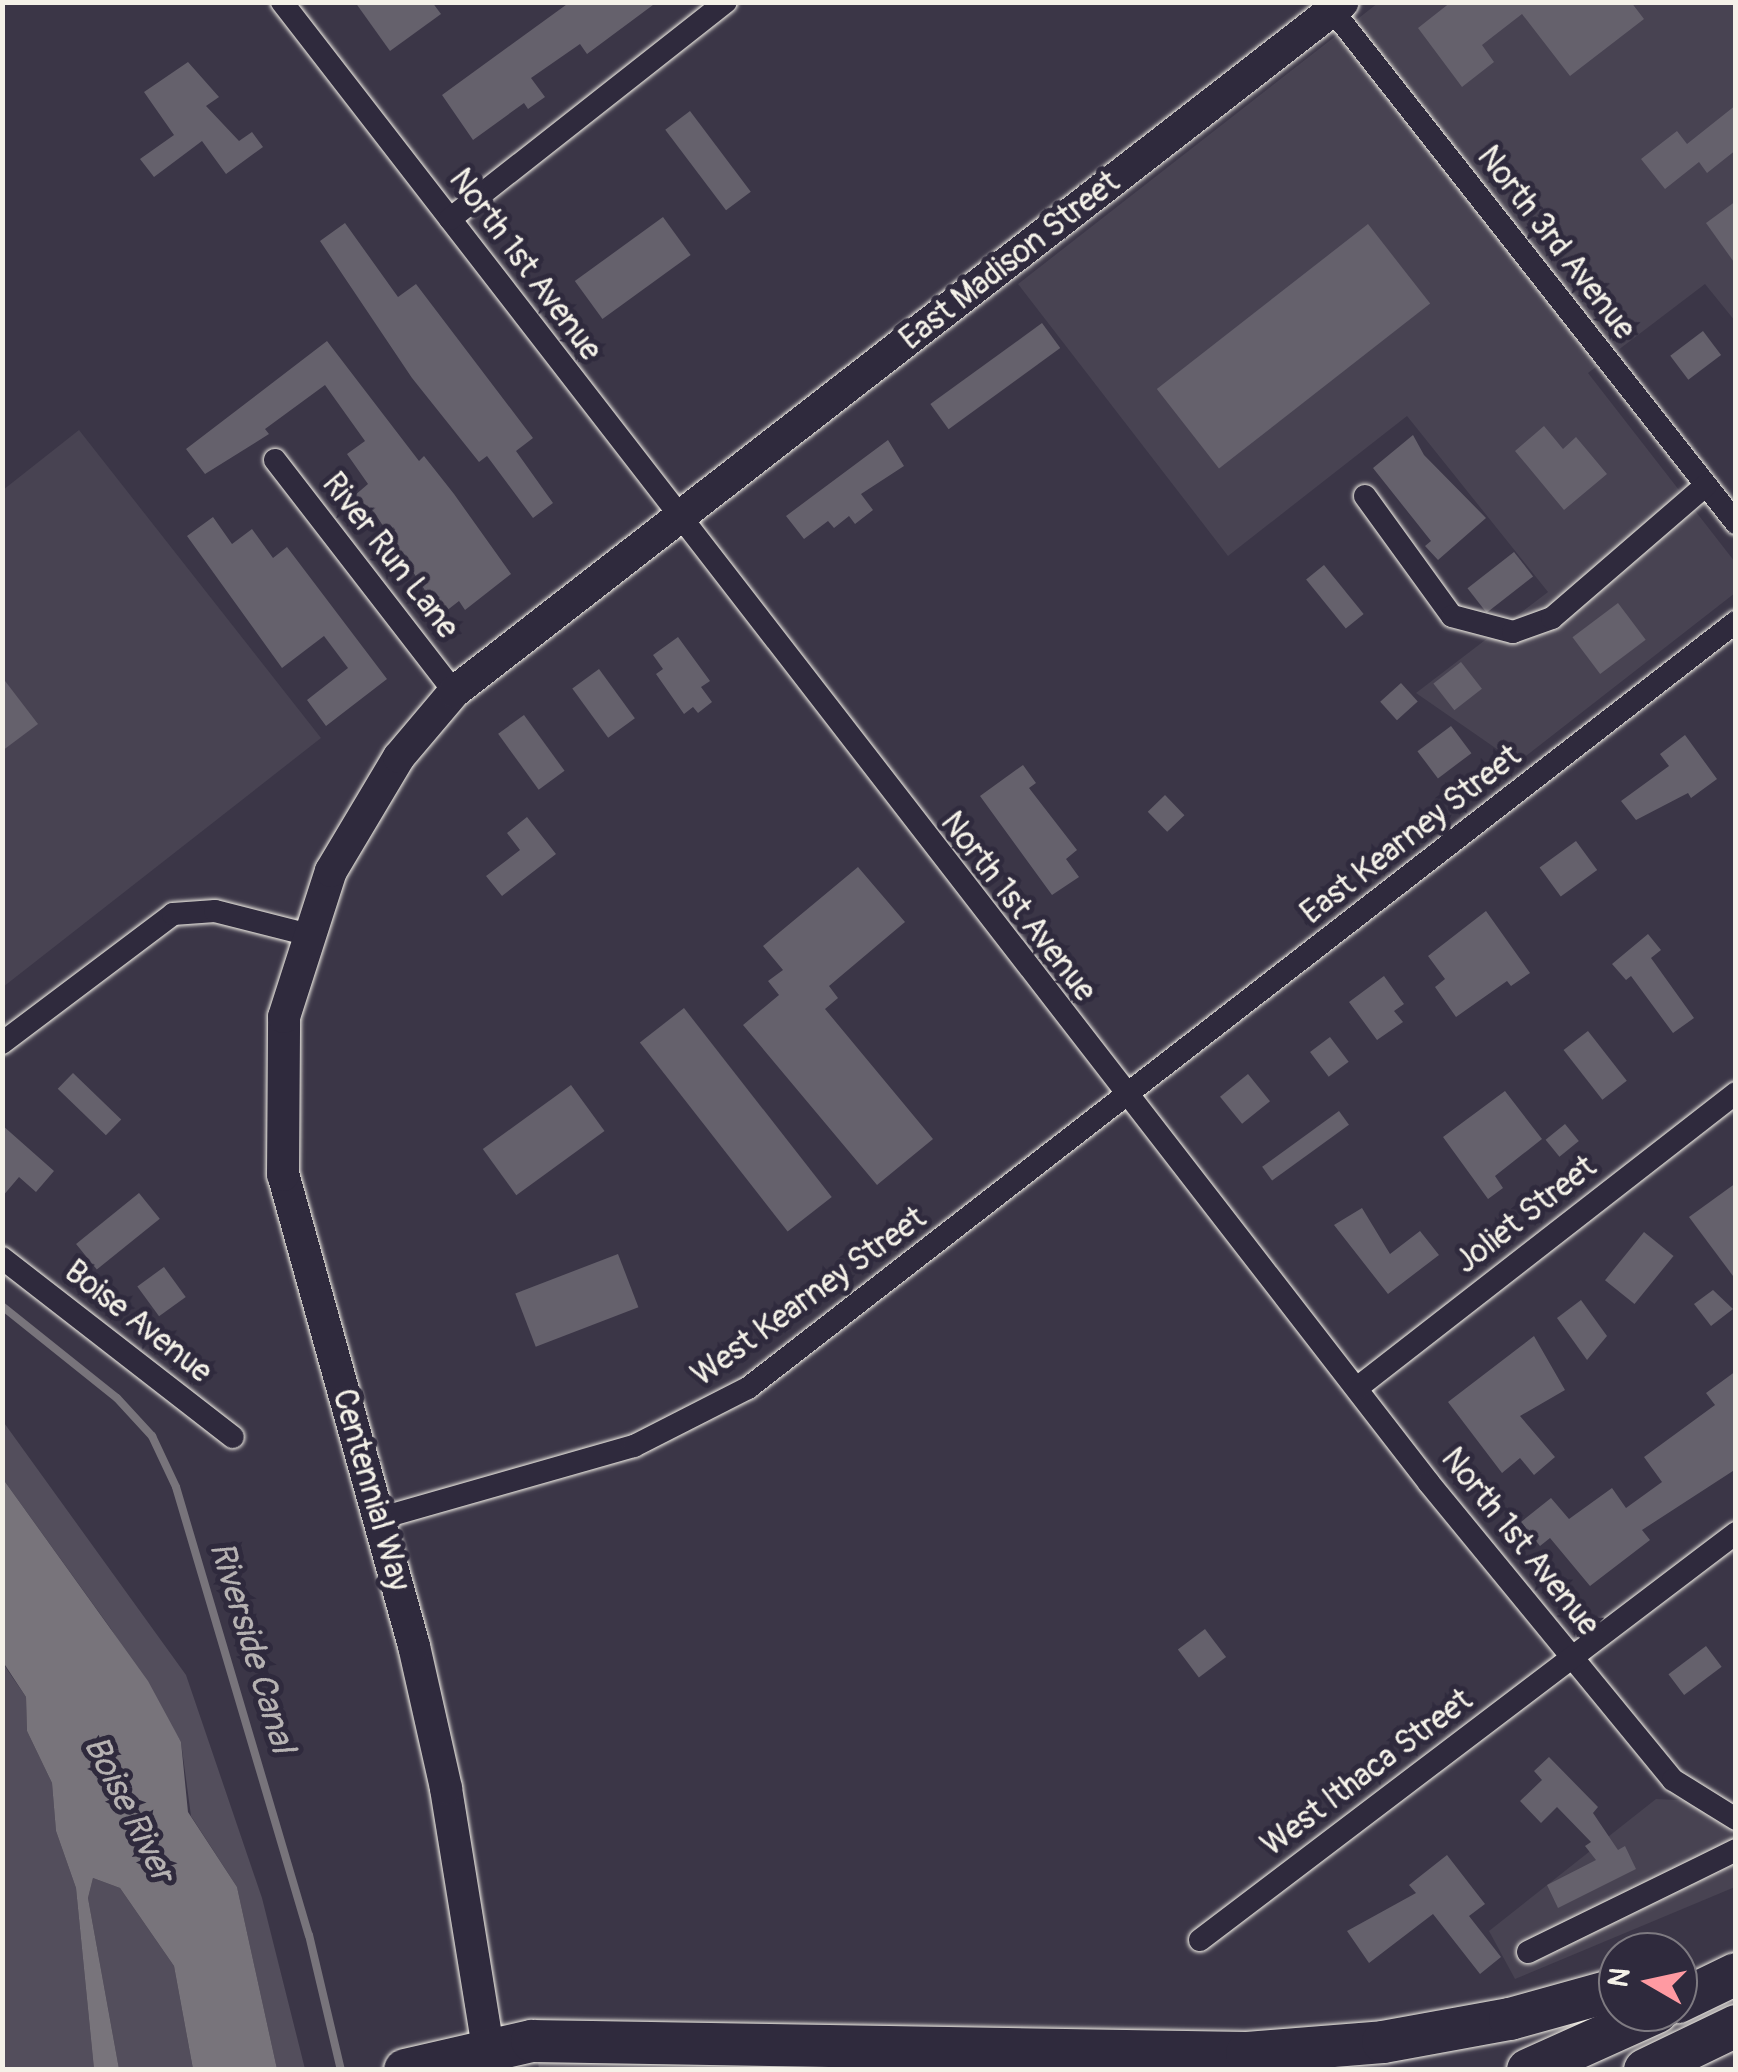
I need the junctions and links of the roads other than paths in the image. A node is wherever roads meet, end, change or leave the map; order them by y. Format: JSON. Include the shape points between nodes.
{"nodes":[{"id":1,"x":282,"y":2,"type":"edge"},
{"id":2,"x":726,"y":2,"type":"edge"},
{"id":3,"x":1334,"y":5,"type":"edge"},
{"id":4,"x":450,"y":220,"type":"junction"},
{"id":5,"x":275,"y":460,"type":"dead end"},
{"id":6,"x":1706,"y":485,"type":"junction"},
{"id":7,"x":1365,"y":496,"type":"dead end"},
{"id":8,"x":676,"y":520,"type":"junction"},
{"id":9,"x":1736,"y":523,"type":"edge"},
{"id":10,"x":1736,"y":622,"type":"edge"},
{"id":11,"x":454,"y":692,"type":"junction"},
{"id":12,"x":306,"y":934,"type":"junction"},
{"id":13,"x":2,"y":1042,"type":"edge"},
{"id":14,"x":1736,"y":1093,"type":"edge"},
{"id":15,"x":1126,"y":1098,"type":"junction"},
{"id":16,"x":2,"y":1258,"type":"edge"},
{"id":17,"x":1358,"y":1388,"type":"junction"},
{"id":18,"x":233,"y":1437,"type":"dead end"},
{"id":19,"x":382,"y":1518,"type":"junction"},
{"id":20,"x":1736,"y":1533,"type":"edge"},
{"id":21,"x":1574,"y":1659,"type":"junction"},
{"id":22,"x":1736,"y":1819,"type":"edge"},
{"id":23,"x":1736,"y":1850,"type":"edge"},
{"id":24,"x":1200,"y":1940,"type":"dead end"},
{"id":25,"x":1528,"y":1952,"type":"dead end"},
{"id":26,"x":1736,"y":1962,"type":"edge"},
{"id":27,"x":1698,"y":1970,"type":"edge"},
{"id":28,"x":1736,"y":1974,"type":"edge"},
{"id":29,"x":1698,"y":1992,"type":"edge"},
{"id":30,"x":1598,"y":1995,"type":"edge"},
{"id":31,"x":1736,"y":2026,"type":"edge"},
{"id":32,"x":1612,"y":2032,"type":"edge"},
{"id":33,"x":488,"y":2048,"type":"junction"},
{"id":34,"x":407,"y":2069,"type":"edge"},
{"id":35,"x":1528,"y":2070,"type":"edge"},
{"id":36,"x":1645,"y":2070,"type":"edge"}],
"edges":[{"from":1,"to":4,"type":"street","name":"North 1st Avenue"},
{"from":2,"to":4,"type":"street"},
{"from":3,"to":6,"type":"street","name":"North 3rd Avenue"},
{"from":3,"to":8,"type":"main road","name":"East Madison Street"},
{"from":4,"to":8,"type":"street","name":"North 1st Avenue"},
{"from":5,"to":11,"type":"street","name":"River Run Lane"},
{"from":6,"to":7,"type":"street","via":[[1552,618],[1513,632],[1452,616]]},
{"from":6,"to":9,"type":"street","name":"North 3rd Avenue"},
{"from":8,"to":11,"type":"main road","name":"East Madison Street"},
{"from":8,"to":15,"type":"street","name":"North 1st Avenue"},
{"from":10,"to":15,"type":"street","name":"East Kearney Street"},
{"from":11,"to":12,"type":"main road","name":"Centennial Way","via":[[361,813]]},
{"from":12,"to":13,"type":"street","via":[[215,911],[174,914]]},
{"from":12,"to":19,"type":"main road","name":"Centennial Way","via":[[284,1017],[282,1175]]},
{"from":14,"to":17,"type":"street","name":"Joliet Street"},
{"from":15,"to":17,"type":"street","name":"North 1st Avenue"},
{"from":15,"to":19,"type":"street","name":"West Kearney Street","via":[[840,1320],[696,1420],[634,1446]]},
{"from":16,"to":18,"type":"street","name":"Boise Avenue"},
{"from":17,"to":21,"type":"street","name":"North 1st Avenue"},
{"from":19,"to":33,"type":"main road","name":"Centennial Way","via":[[446,1788]]},
{"from":20,"to":21,"type":"street","name":"West Ithaca Street"},
{"from":21,"to":22,"type":"street","name":"North 1st Avenue","via":[[1674,1780]]},
{"from":21,"to":24,"type":"street","name":"West Ithaca Street"},
{"from":23,"to":25,"type":"street"},
{"from":26,"to":27,"type":"highway"},
{"from":28,"to":29,"type":"highway"},
{"from":30,"to":33,"type":"highway","via":[[1383,2042],[1247,2053],[532,2042]]},
{"from":31,"to":36,"type":"highway"},
{"from":32,"to":35,"type":"highway"},
{"from":33,"to":34,"type":"highway"}]}
